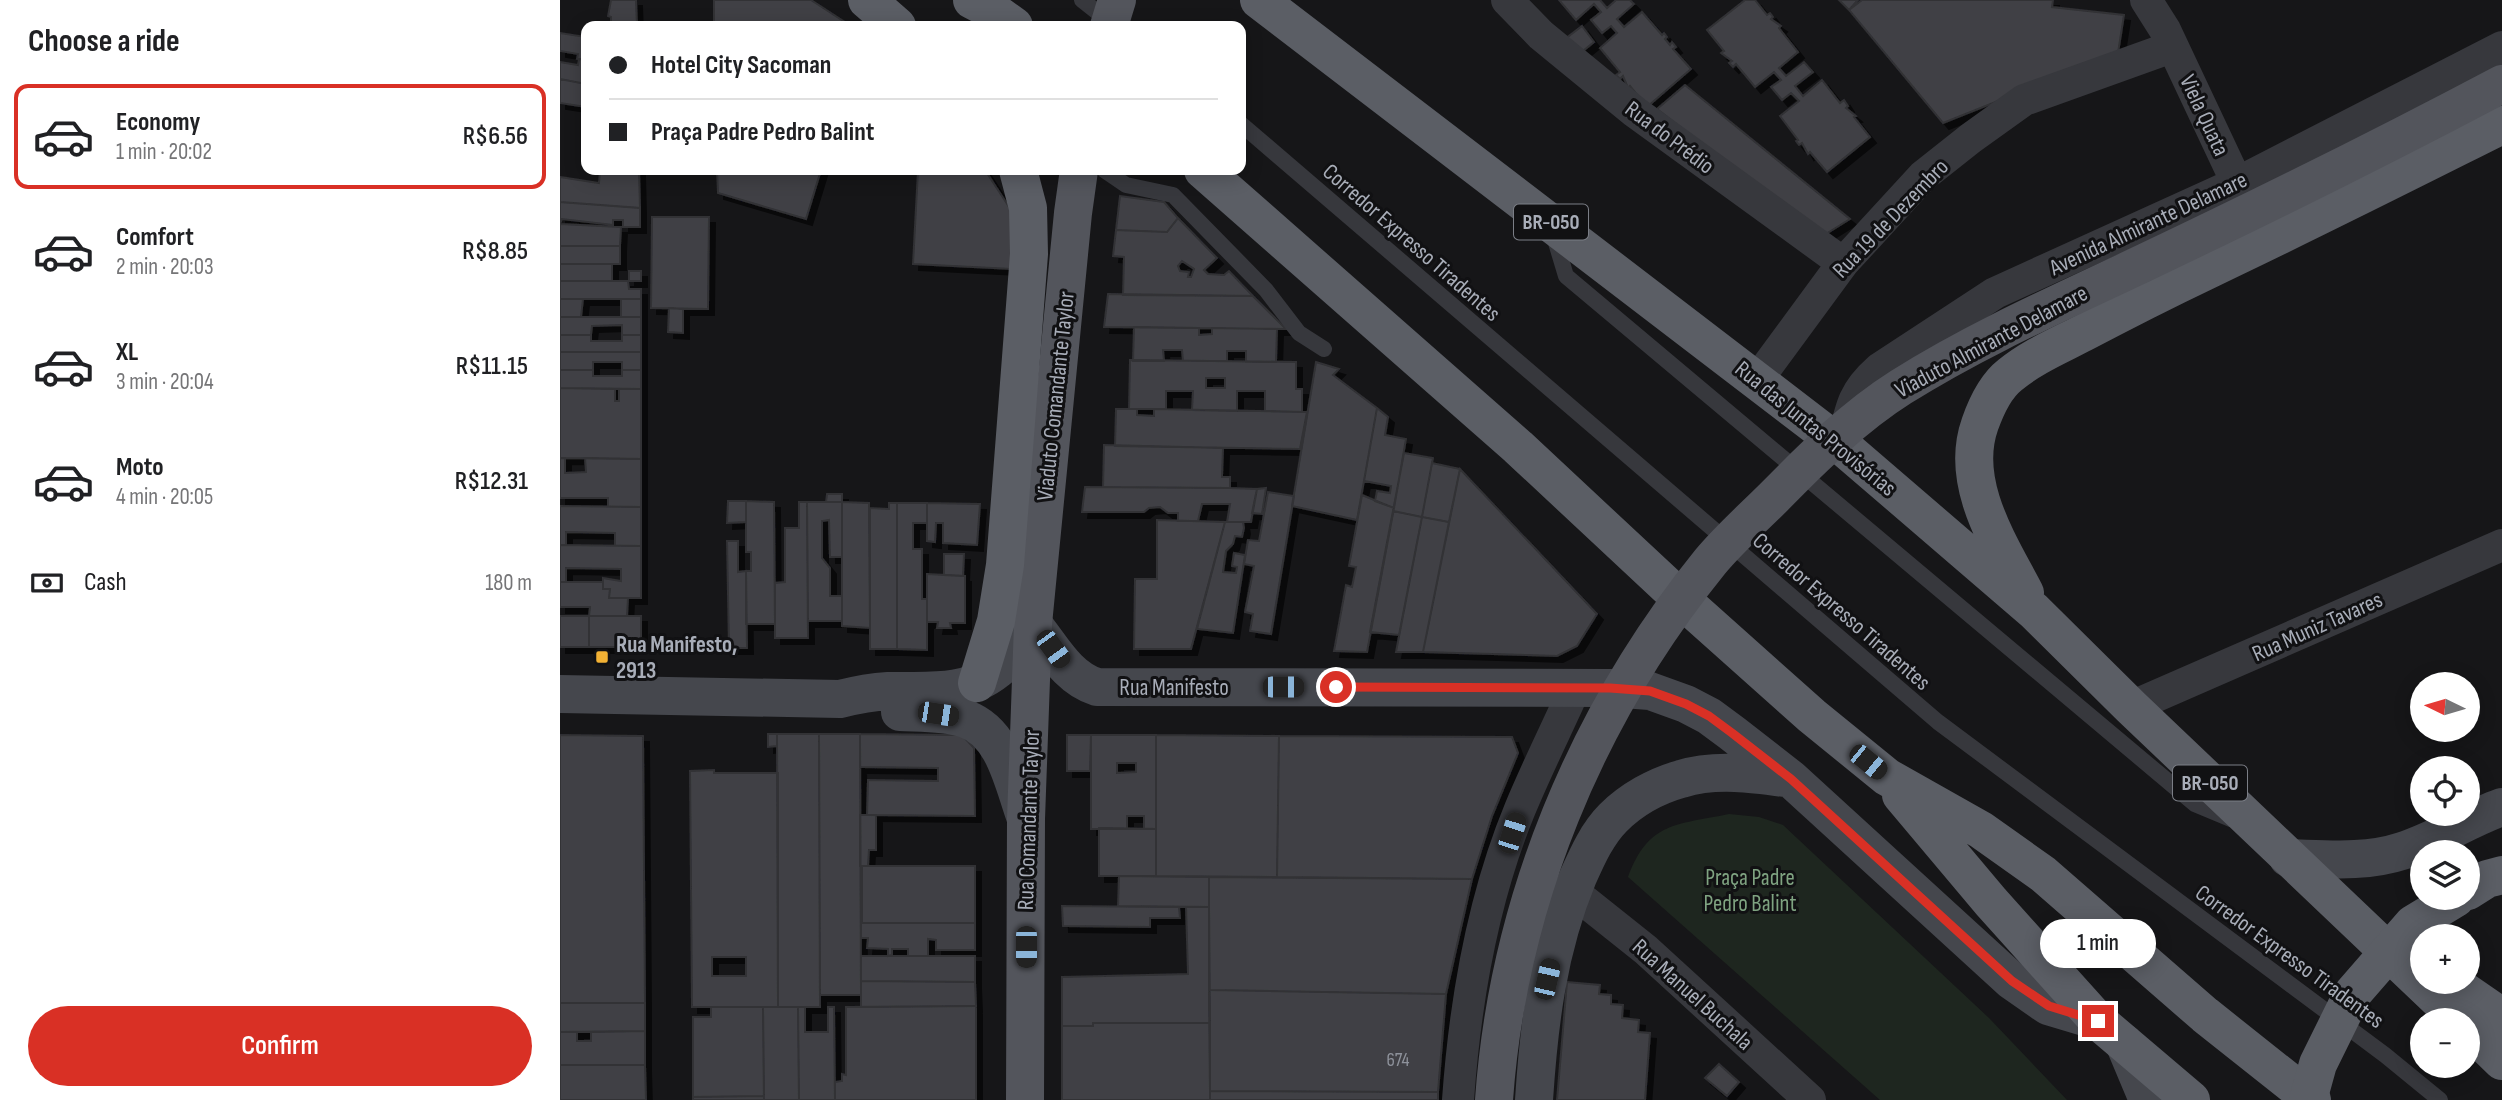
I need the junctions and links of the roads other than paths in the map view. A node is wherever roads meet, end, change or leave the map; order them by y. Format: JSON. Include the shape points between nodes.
{"nodes":[{"id":1,"x":867,"y":0,"type":"edge"},
{"id":2,"x":971,"y":0,"type":"edge"},
{"id":3,"x":1082,"y":0,"type":"edge"},
{"id":4,"x":1117,"y":0,"type":"edge"},
{"id":5,"x":1259,"y":0,"type":"edge"},
{"id":6,"x":1507,"y":0,"type":"edge"},
{"id":7,"x":2146,"y":0,"type":"edge"},
{"id":8,"x":891,"y":21,"type":"edge"},
{"id":9,"x":1007,"y":21,"type":"edge"},
{"id":10,"x":1109,"y":21,"type":"edge"},
{"id":11,"x":1111,"y":21,"type":"edge"},
{"id":12,"x":2172,"y":47,"type":"junction"},
{"id":13,"x":2502,"y":47,"type":"edge"},
{"id":14,"x":2502,"y":84,"type":"edge"},
{"id":15,"x":2502,"y":125,"type":"edge"},
{"id":16,"x":1246,"y":128,"type":"edge"},
{"id":17,"x":1019,"y":175,"type":"edge"},
{"id":18,"x":1078,"y":175,"type":"edge"},
{"id":19,"x":1111,"y":175,"type":"edge"},
{"id":20,"x":1209,"y":175,"type":"edge"},
{"id":21,"x":2237,"y":183,"type":"junction"},
{"id":22,"x":1550,"y":222,"type":"junction"},
{"id":23,"x":1843,"y":263,"type":"junction"},
{"id":24,"x":1324,"y":349,"type":"dead end"},
{"id":25,"x":1757,"y":380,"type":"junction"},
{"id":26,"x":1842,"y":446,"type":"junction"},
{"id":27,"x":2502,"y":545,"type":"edge"},
{"id":28,"x":2034,"y":611,"type":"junction"},
{"id":29,"x":1034,"y":614,"type":"junction"},
{"id":30,"x":977,"y":684,"type":"junction"},
{"id":31,"x":1575,"y":688,"type":"junction"},
{"id":32,"x":560,"y":694,"type":"edge"},
{"id":33,"x":840,"y":699,"type":"junction"},
{"id":34,"x":2131,"y":708,"type":"junction"},
{"id":35,"x":1887,"y":777,"type":"junction"},
{"id":36,"x":1791,"y":779,"type":"junction"},
{"id":37,"x":2502,"y":807,"type":"edge"},
{"id":38,"x":1026,"y":819,"type":"junction"},
{"id":39,"x":2275,"y":845,"type":"junction"},
{"id":40,"x":2502,"y":875,"type":"edge"},
{"id":41,"x":2480,"y":883,"type":"edge"},
{"id":42,"x":1572,"y":891,"type":"junction"},
{"id":43,"x":2336,"y":901,"type":"junction"},
{"id":44,"x":2436,"y":910,"type":"edge"},
{"id":45,"x":2410,"y":953,"type":"edge"},
{"id":46,"x":2468,"y":994,"type":"edge"},
{"id":47,"x":2447,"y":1008,"type":"edge"},
{"id":48,"x":2502,"y":1017,"type":"edge"},
{"id":49,"x":2111,"y":1032,"type":"junction"},
{"id":50,"x":2480,"y":1040,"type":"edge"},
{"id":51,"x":2502,"y":1061,"type":"edge"},
{"id":52,"x":1025,"y":1100,"type":"edge"},
{"id":53,"x":1458,"y":1100,"type":"edge"},
{"id":54,"x":1494,"y":1100,"type":"edge"},
{"id":55,"x":1534,"y":1100,"type":"edge"},
{"id":56,"x":1810,"y":1100,"type":"edge"},
{"id":57,"x":2148,"y":1100,"type":"edge"},
{"id":58,"x":2191,"y":1100,"type":"edge"},
{"id":59,"x":2310,"y":1100,"type":"edge"},
{"id":60,"x":2440,"y":1100,"type":"edge"}],
"edges":[{"from":1,"to":8,"type":"highway"},
{"from":2,"to":9,"type":"highway"},
{"from":3,"to":10,"type":"lane"},
{"from":4,"to":11,"type":"main road","bridge":true},
{"from":5,"to":22,"type":"highway","name":"Rua das Juntas Provisórias","number":"BR-050"},
{"from":6,"to":23,"type":"street","name":"Rua do Prédio","via":[[1541,35],[1635,112]]},
{"from":7,"to":12,"type":"street","name":"Viela Quata"},
{"from":12,"to":21,"type":"street","name":"Viela Quata"},
{"from":12,"to":23,"type":"street","name":"Rua 19 de Dezembro","via":[[2024,100],[1923,176]]},
{"from":13,"to":21,"type":"street","name":"Avenida Almirante Delamare"},
{"from":14,"to":54,"type":"main road","name":"Viaduto Almirante Delamare","bridge":true,"via":[[1986,339],[1899,388],[1812,459],[1712,560],[1646,648],[1590,745],[1559,814],[1534,890],[1506,998]]},
{"from":15,"to":28,"type":"highway","via":[[2161,292],[2007,377],[1979,426],[1973,452],[1976,482],[1987,519]]},
{"from":16,"to":60,"type":"lane","name":"Corredor Expresso Tiradentes","via":[[1938,722]]},
{"from":17,"to":30,"type":"highway","via":[[1028,208],[1030,254],[1005,565],[996,621]]},
{"from":18,"to":29,"type":"main road","name":"Viaduto Comandante Taylor"},
{"from":19,"to":24,"type":"lane","via":[[1126,185],[1173,195],[1266,290],[1299,333]]},
{"from":20,"to":35,"type":"highway","via":[[1518,446],[1812,716]]},
{"from":21,"to":26,"type":"street","name":"Avenida Almirante Delamare","via":[[1995,293],[1879,369],[1854,397]]},
{"from":22,"to":25,"type":"highway","name":"Rua das Juntas Provisórias","number":"BR-050"},
{"from":22,"to":39,"type":"lane","via":[[1566,276],[2195,804]]},
{"from":23,"to":25,"type":"street","name":"Rua 19 de Dezembro"},
{"from":25,"to":26,"type":"highway","name":"Rua das Juntas Provisórias","number":"BR-050"},
{"from":26,"to":28,"type":"highway","name":"Rua das Juntas Provisórias","number":"BR-050"},
{"from":27,"to":34,"type":"street","name":"Rua Muniz Tavares"},
{"from":28,"to":34,"type":"highway","name":"Rua das Juntas Provisórias","number":"BR-050"},
{"from":29,"to":30,"type":"main road","via":[[1014,653]]},
{"from":29,"to":31,"type":"main road","name":"Rua Manifesto","via":[[1072,675],[1097,687]]},
{"from":29,"to":38,"type":"main road","name":"Rua Comandante Taylor"},
{"from":30,"to":33,"type":"main road"},
{"from":31,"to":36,"type":"main road","name":"Rua Manifesto","via":[[1650,691],[1686,704]]},
{"from":31,"to":53,"type":"street","via":[[1520,811],[1498,876],[1475,962]]},
{"from":32,"to":33,"type":"main road"},
{"from":33,"to":38,"type":"main road","via":[[869,709],[964,718],[982,727],[995,740]]},
{"from":34,"to":39,"type":"highway","name":"Rua das Juntas Provisórias","number":"BR-050"},
{"from":35,"to":49,"type":"highway","via":[[1991,902]]},
{"from":35,"to":59,"type":"highway","via":[[1981,830],[2043,874]]},
{"from":36,"to":42,"type":"main road","via":[[1721,772],[1682,778],[1642,794],[1612,819],[1588,853]]},
{"from":36,"to":49,"type":"main road","via":[[2012,981],[2049,1006]]},
{"from":37,"to":39,"type":"main road","via":[[2402,851],[2373,858],[2344,860]]},
{"from":38,"to":52,"type":"main road","name":"Rua Comandante Taylor"},
{"from":39,"to":43,"type":"highway","name":"Rua das Juntas Provisórias","number":"BR-050"},
{"from":40,"to":41,"type":"highway"},
{"from":42,"to":55,"type":"main road","via":[[1547,979]]},
{"from":42,"to":56,"type":"street","name":"Rua Manuel Buchala","via":[[1646,950]]},
{"from":43,"to":45,"type":"highway","number":"BR-050"},
{"from":43,"to":47,"type":"highway"},
{"from":44,"to":59,"type":"highway","bridge":true,"via":[[2413,924],[2353,993],[2318,1064]]},
{"from":46,"to":48,"type":"highway"},
{"from":49,"to":57,"type":"main road"},
{"from":49,"to":58,"type":"highway"},
{"from":50,"to":51,"type":"highway"}]}
